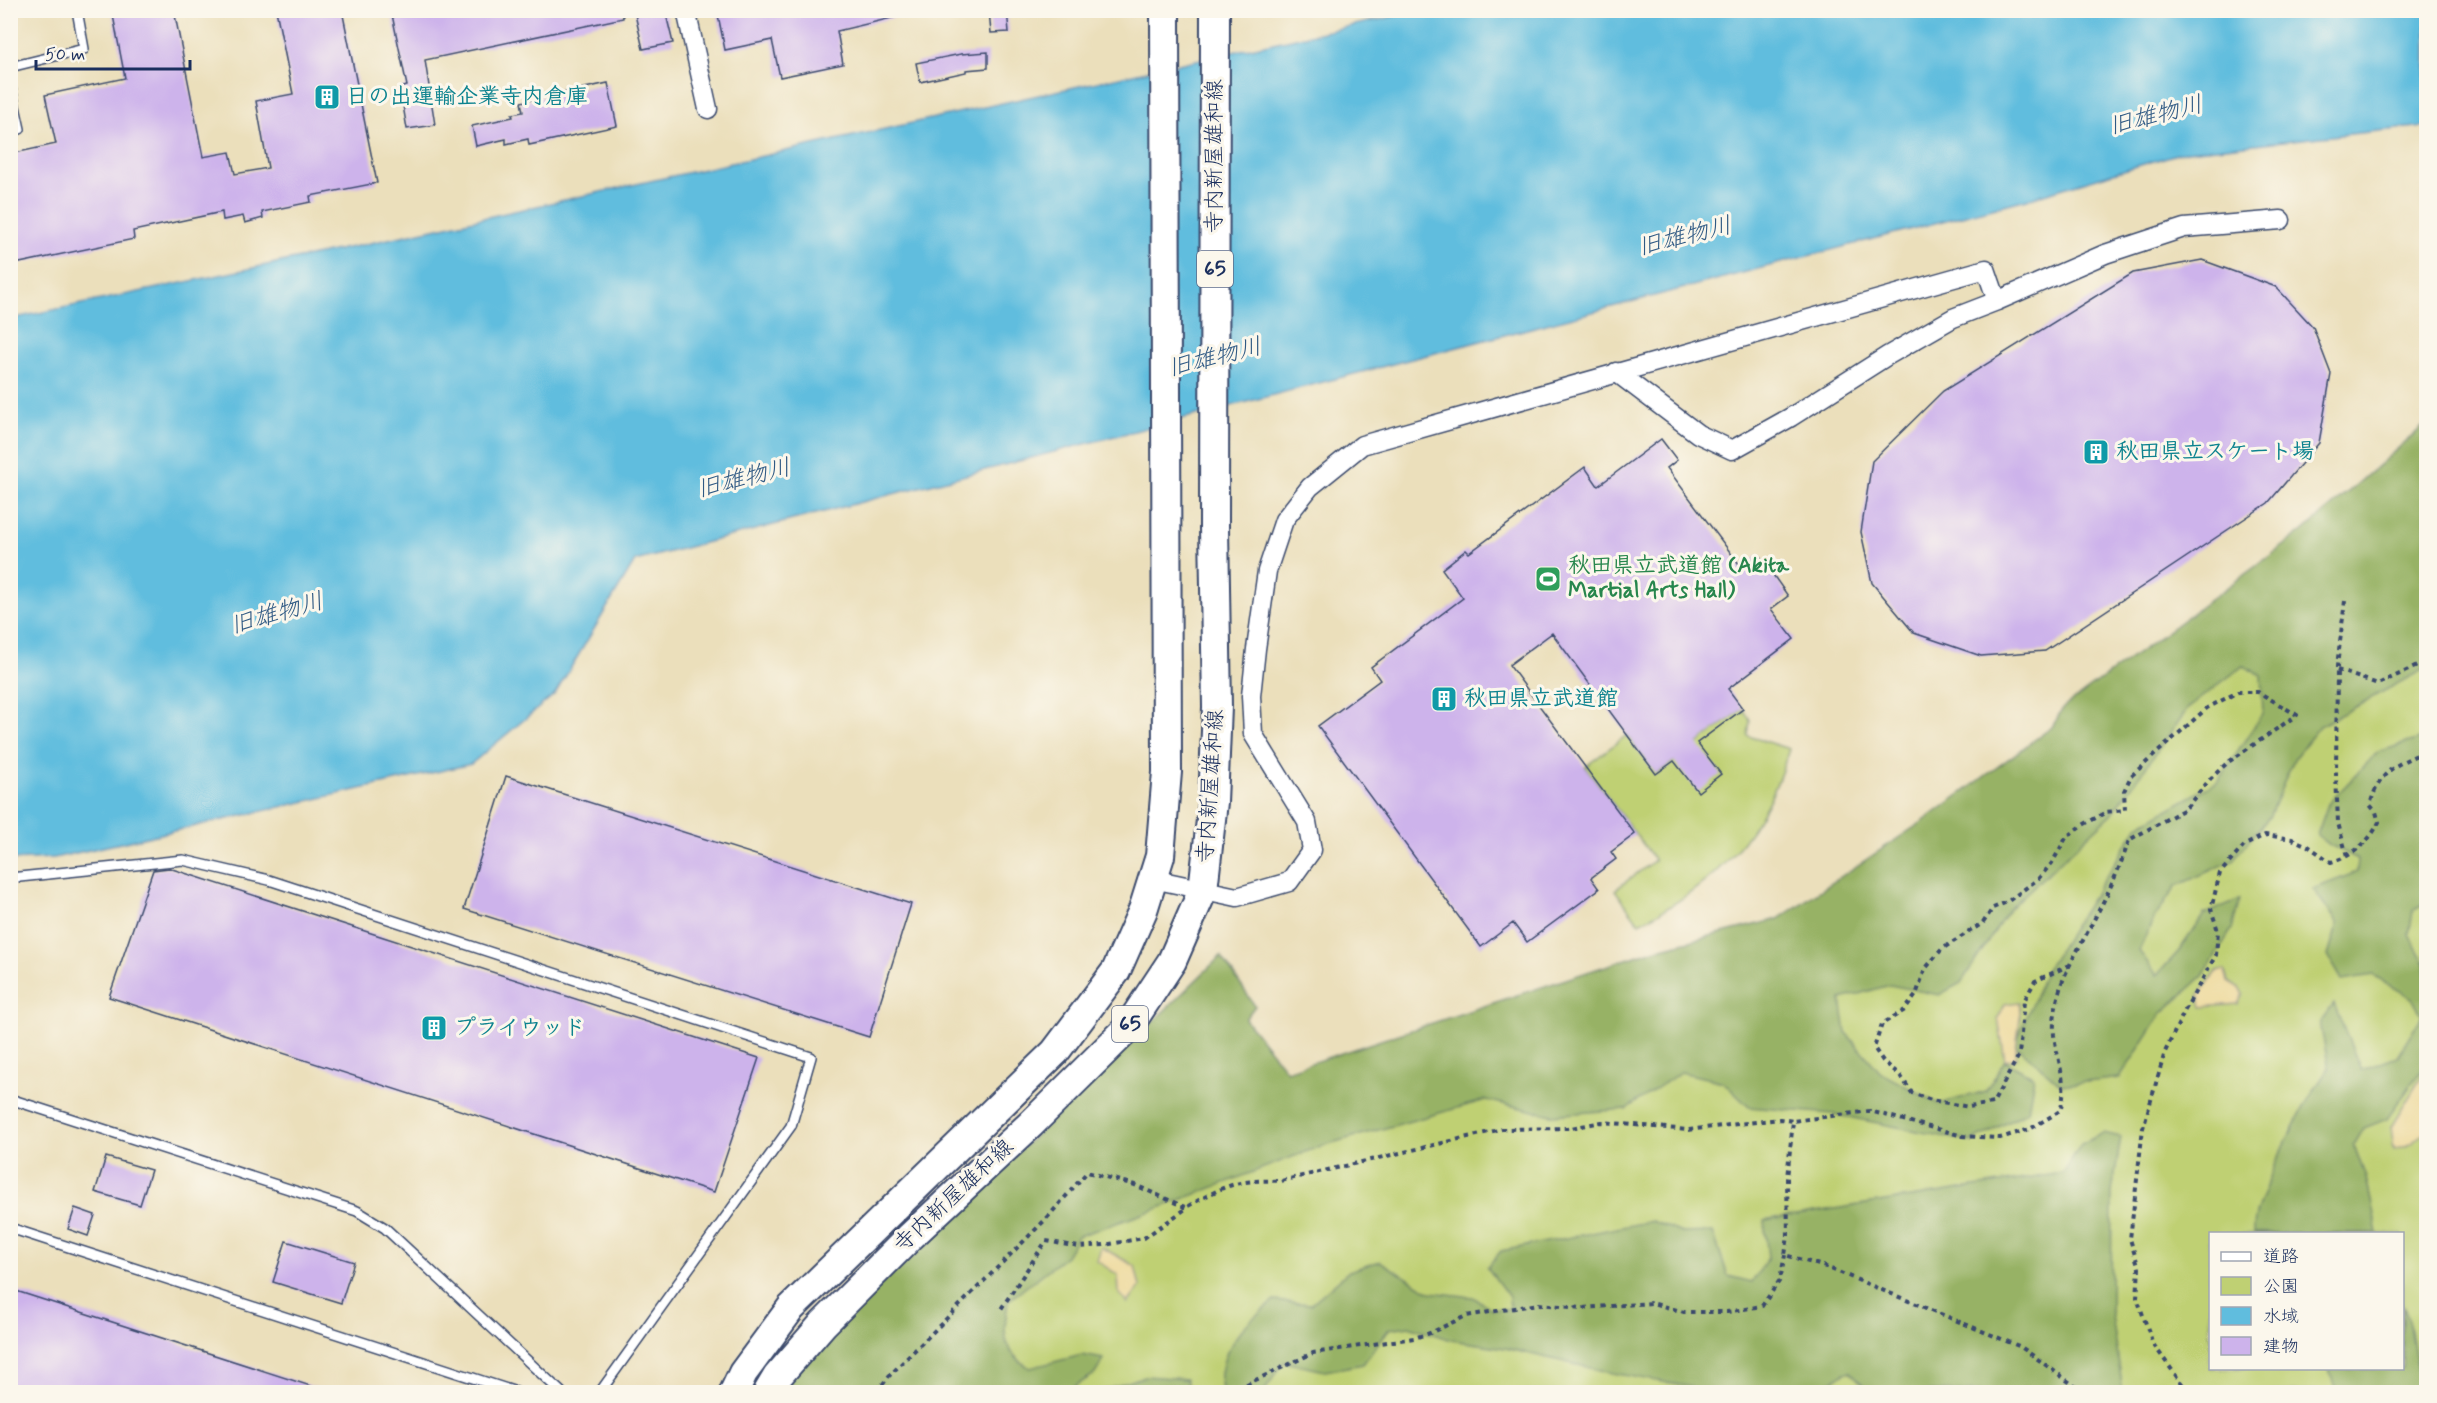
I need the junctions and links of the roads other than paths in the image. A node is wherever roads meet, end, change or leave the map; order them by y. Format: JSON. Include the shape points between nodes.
{"nodes":[{"id":1,"x":77,"y":10,"type":"edge"},
{"id":2,"x":686,"y":10,"type":"edge"},
{"id":3,"x":1215,"y":10,"type":"edge"},
{"id":4,"x":1165,"y":16,"type":"edge"},
{"id":5,"x":10,"y":67,"type":"edge"},
{"id":6,"x":10,"y":84,"type":"edge"},
{"id":7,"x":708,"y":109,"type":"dead end"},
{"id":8,"x":10,"y":132,"type":"edge"},
{"id":9,"x":2281,"y":220,"type":"dead end"},
{"id":10,"x":1997,"y":301,"type":"junction"},
{"id":11,"x":1616,"y":372,"type":"junction"},
{"id":12,"x":10,"y":878,"type":"edge"},
{"id":13,"x":1153,"y":879,"type":"junction"},
{"id":14,"x":1203,"y":890,"type":"junction"},
{"id":15,"x":10,"y":1099,"type":"edge"},
{"id":16,"x":10,"y":1228,"type":"edge"},
{"id":17,"x":516,"y":1392,"type":"edge"},
{"id":18,"x":561,"y":1392,"type":"edge"},
{"id":19,"x":600,"y":1392,"type":"edge"},
{"id":20,"x":734,"y":1392,"type":"edge"},
{"id":21,"x":768,"y":1392,"type":"edge"}],
"edges":[{"from":1,"to":5,"type":"lane","via":[[84,49]]},
{"from":2,"to":7,"type":"street"},
{"from":3,"to":14,"type":"main road","name":"寺内新屋雄和線","number":"65","via":[[1216,707],[1213,802]]},
{"from":4,"to":13,"type":"main road","name":"寺内新屋雄和線","number":"65","via":[[1167,772],[1160,856]]},
{"from":6,"to":8,"type":"lane","via":[[20,129]]},
{"from":9,"to":10,"type":"street","via":[[2184,228],[2105,254]]},
{"from":10,"to":11,"type":"street","via":[[1986,269]]},
{"from":10,"to":11,"type":"street","via":[[1953,318],[1732,450],[1698,434]]},
{"from":11,"to":14,"type":"street","via":[[1362,445],[1310,487],[1284,520],[1267,571],[1251,696],[1253,734],[1307,822],[1312,850],[1289,882],[1237,897]]},
{"from":12,"to":19,"type":"lane","via":[[183,860],[269,880],[811,1057],[791,1126]]},
{"from":13,"to":14,"type":"street"},
{"from":13,"to":20,"type":"main road","name":"寺内新屋雄和線","number":"65","via":[[1116,971],[1055,1052],[791,1308],[742,1373]]},
{"from":14,"to":21,"type":"main road","name":"寺内新屋雄和線","number":"65","via":[[1172,961],[1127,1029],[855,1292],[777,1377]]},
{"from":15,"to":18,"type":"lane","via":[[357,1211],[384,1228]]},
{"from":16,"to":17,"type":"lane"}]}
